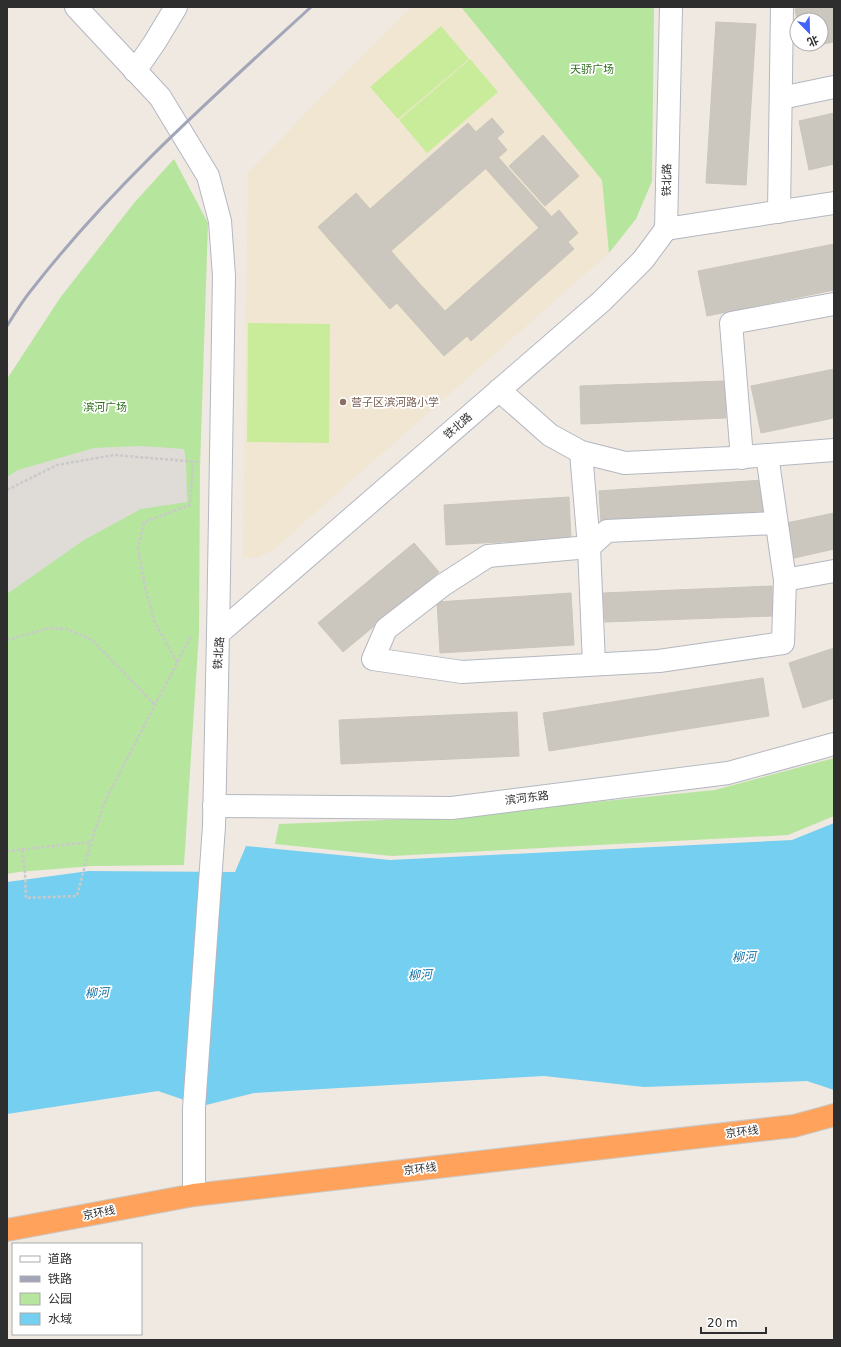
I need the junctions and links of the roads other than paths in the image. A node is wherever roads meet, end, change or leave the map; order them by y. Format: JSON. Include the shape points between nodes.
{"nodes":[{"id":1,"x":76,"y":7,"type":"edge"},
{"id":2,"x":176,"y":7,"type":"edge"},
{"id":3,"x":671,"y":7,"type":"edge"},
{"id":4,"x":782,"y":7,"type":"edge"},
{"id":5,"x":135,"y":71,"type":"junction"},
{"id":6,"x":834,"y":87,"type":"edge"},
{"id":7,"x":781,"y":98,"type":"junction"},
{"id":8,"x":834,"y":203,"type":"edge"},
{"id":9,"x":779,"y":212,"type":"junction"},
{"id":10,"x":666,"y":229,"type":"junction"},
{"id":11,"x":834,"y":304,"type":"edge"},
{"id":12,"x":499,"y":390,"type":"junction"},
{"id":13,"x":834,"y":450,"type":"edge"},
{"id":14,"x":581,"y":452,"type":"junction"},
{"id":15,"x":767,"y":455,"type":"junction"},
{"id":16,"x":742,"y":458,"type":"junction"},
{"id":17,"x":776,"y":523,"type":"junction"},
{"id":18,"x":589,"y":547,"type":"junction"},
{"id":19,"x":834,"y":571,"type":"edge"},
{"id":20,"x":784,"y":580,"type":"junction"},
{"id":21,"x":218,"y":634,"type":"junction"},
{"id":22,"x":594,"y":664,"type":"junction"},
{"id":23,"x":834,"y":744,"type":"edge"},
{"id":24,"x":214,"y":816,"type":"junction"},
{"id":25,"x":834,"y":1115,"type":"edge"},
{"id":26,"x":194,"y":1195,"type":"junction"},
{"id":27,"x":7,"y":1230,"type":"edge"}],
"edges":[{"from":1,"to":5,"type":"street"},
{"from":2,"to":5,"type":"street","via":[[156,42]]},
{"from":3,"to":10,"type":"street","name":"铁北路"},
{"from":4,"to":7,"type":"street"},
{"from":5,"to":21,"type":"street","via":[[160,98],[208,176],[220,221],[224,276]]},
{"from":6,"to":7,"type":"street"},
{"from":7,"to":9,"type":"street"},
{"from":8,"to":9,"type":"street"},
{"from":9,"to":10,"type":"street"},
{"from":10,"to":12,"type":"street","name":"铁北路","via":[[643,260],[602,302]]},
{"from":11,"to":16,"type":"street","via":[[732,323]]},
{"from":12,"to":14,"type":"street","via":[[550,435]]},
{"from":12,"to":21,"type":"street","name":"铁北路"},
{"from":13,"to":15,"type":"street"},
{"from":14,"to":16,"type":"street","via":[[625,463]]},
{"from":14,"to":18,"type":"street"},
{"from":15,"to":16,"type":"street"},
{"from":15,"to":17,"type":"street"},
{"from":17,"to":18,"type":"street","via":[[607,532]]},
{"from":17,"to":20,"type":"street"},
{"from":18,"to":22,"type":"street"},
{"from":18,"to":22,"type":"street","via":[[488,556],[443,585],[386,629],[372,659],[462,672]]},
{"from":19,"to":20,"type":"street"},
{"from":20,"to":22,"type":"street","via":[[783,643],[659,661]]},
{"from":21,"to":24,"type":"street","name":"铁北路"},
{"from":23,"to":24,"type":"street","name":"滨河东路","via":[[728,773],[452,808]]},
{"from":24,"to":26,"type":"street","name":"铁北路","via":[[194,1108]]},
{"from":25,"to":26,"type":"highway","name":"京环线","via":[[794,1126]]},
{"from":26,"to":27,"type":"highway","name":"京环线"}]}
